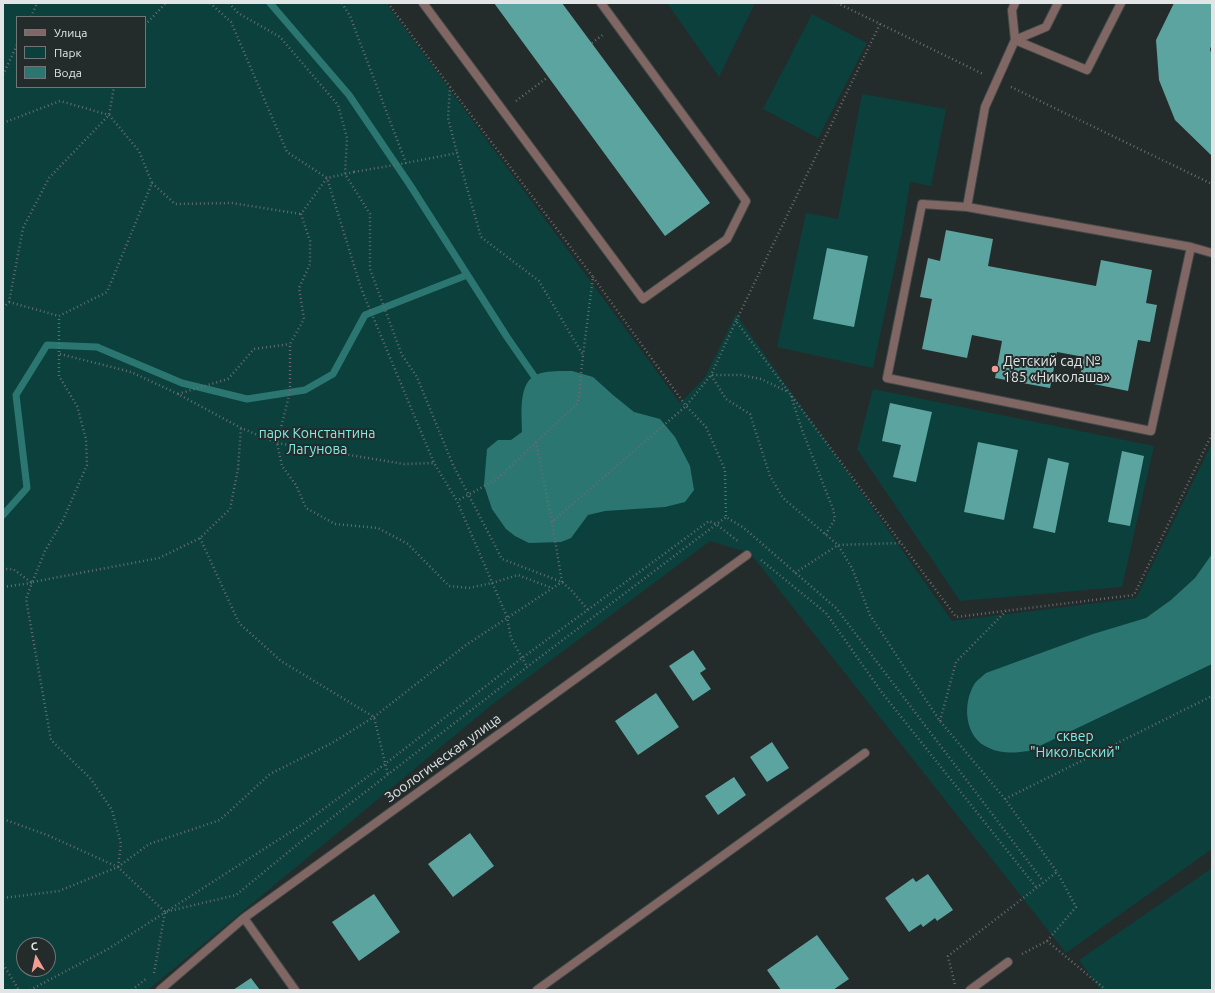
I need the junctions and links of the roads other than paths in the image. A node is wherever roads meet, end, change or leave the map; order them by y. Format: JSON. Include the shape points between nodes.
{"nodes":[{"id":1,"x":423,"y":3,"type":"edge"},
{"id":2,"x":601,"y":3,"type":"edge"},
{"id":3,"x":1015,"y":3,"type":"edge"},
{"id":4,"x":1058,"y":3,"type":"edge"},
{"id":5,"x":1121,"y":3,"type":"edge"},
{"id":6,"x":1015,"y":40,"type":"junction"},
{"id":7,"x":967,"y":207,"type":"junction"},
{"id":8,"x":1191,"y":247,"type":"junction"},
{"id":9,"x":1212,"y":253,"type":"edge"},
{"id":10,"x":746,"y":551,"type":"road end"},
{"id":11,"x":865,"y":753,"type":"dead end"},
{"id":12,"x":244,"y":918,"type":"junction"},
{"id":13,"x":1008,"y":962,"type":"road end"},
{"id":14,"x":160,"y":990,"type":"edge"},
{"id":15,"x":295,"y":990,"type":"edge"},
{"id":16,"x":537,"y":990,"type":"edge"},
{"id":17,"x":970,"y":990,"type":"edge"}],
"edges":[{"from":1,"to":2,"type":"street","via":[[643,299],[727,239],[746,201]]},
{"from":3,"to":6,"type":"street","via":[[1012,10]]},
{"from":4,"to":6,"type":"street","via":[[1046,27]]},
{"from":5,"to":6,"type":"street","via":[[1087,70]]},
{"from":6,"to":7,"type":"street","via":[[985,107]]},
{"from":7,"to":8,"type":"street"},
{"from":7,"to":8,"type":"street","via":[[922,204],[887,378],[1151,431]]},
{"from":8,"to":9,"type":"street"},
{"from":10,"to":12,"type":"street","name":"Зоологическая улица"},
{"from":11,"to":16,"type":"street"},
{"from":12,"to":14,"type":"street","name":"Зоологическая улица"},
{"from":12,"to":15,"type":"street"},
{"from":13,"to":17,"type":"street"}]}
